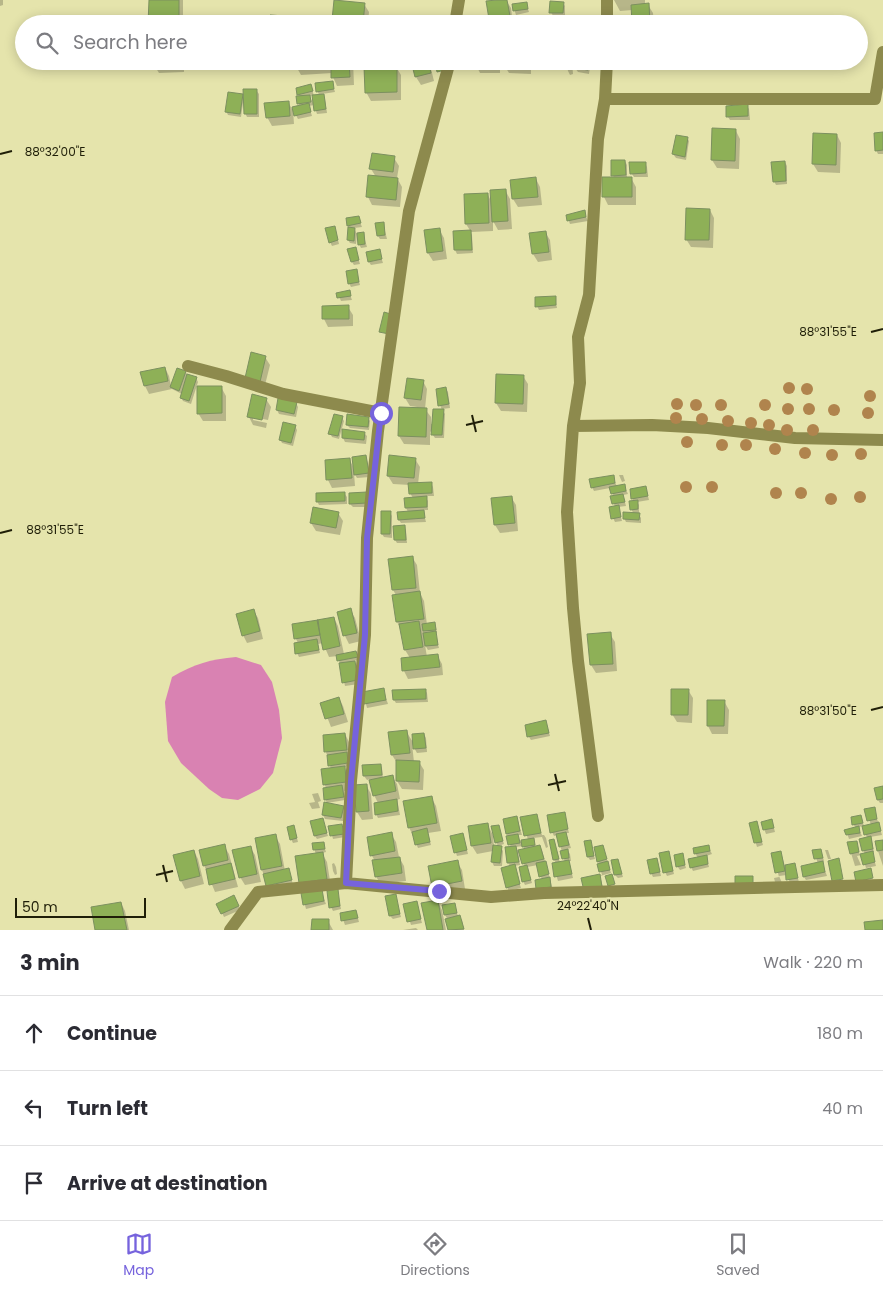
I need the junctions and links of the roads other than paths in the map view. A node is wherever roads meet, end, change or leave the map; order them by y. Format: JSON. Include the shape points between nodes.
{"nodes":[{"id":1,"x":458,"y":0,"type":"edge"},
{"id":2,"x":607,"y":0,"type":"edge"},
{"id":3,"x":456,"y":15,"type":"edge"},
{"id":4,"x":607,"y":15,"type":"edge"},
{"id":5,"x":883,"y":52,"type":"edge"},
{"id":6,"x":448,"y":70,"type":"edge"},
{"id":7,"x":607,"y":70,"type":"edge"},
{"id":8,"x":605,"y":100,"type":"junction"},
{"id":9,"x":188,"y":366,"type":"dead end"},
{"id":10,"x":381,"y":413,"type":"junction"},
{"id":11,"x":573,"y":426,"type":"junction"},
{"id":12,"x":883,"y":440,"type":"edge"},
{"id":13,"x":598,"y":816,"type":"dead end"},
{"id":14,"x":346,"y":883,"type":"junction"},
{"id":15,"x":883,"y":885,"type":"edge"},
{"id":16,"x":230,"y":930,"type":"edge"}],
"edges":[{"from":1,"to":3,"type":"street"},
{"from":2,"to":4,"type":"street"},
{"from":5,"to":8,"type":"street","via":[[875,99]]},
{"from":6,"to":10,"type":"street","via":[[409,211]]},
{"from":7,"to":8,"type":"street"},
{"from":8,"to":11,"type":"street","via":[[598,139],[589,295],[578,337],[580,383]]},
{"from":9,"to":10,"type":"street","via":[[282,394]]},
{"from":10,"to":14,"type":"street","via":[[367,538],[365,635],[351,781]]},
{"from":11,"to":12,"type":"street","via":[[708,428],[795,438]]},
{"from":11,"to":13,"type":"street","via":[[567,512],[572,608]]},
{"from":14,"to":15,"type":"street","via":[[491,897]]},
{"from":14,"to":16,"type":"street","via":[[258,892]]}]}
